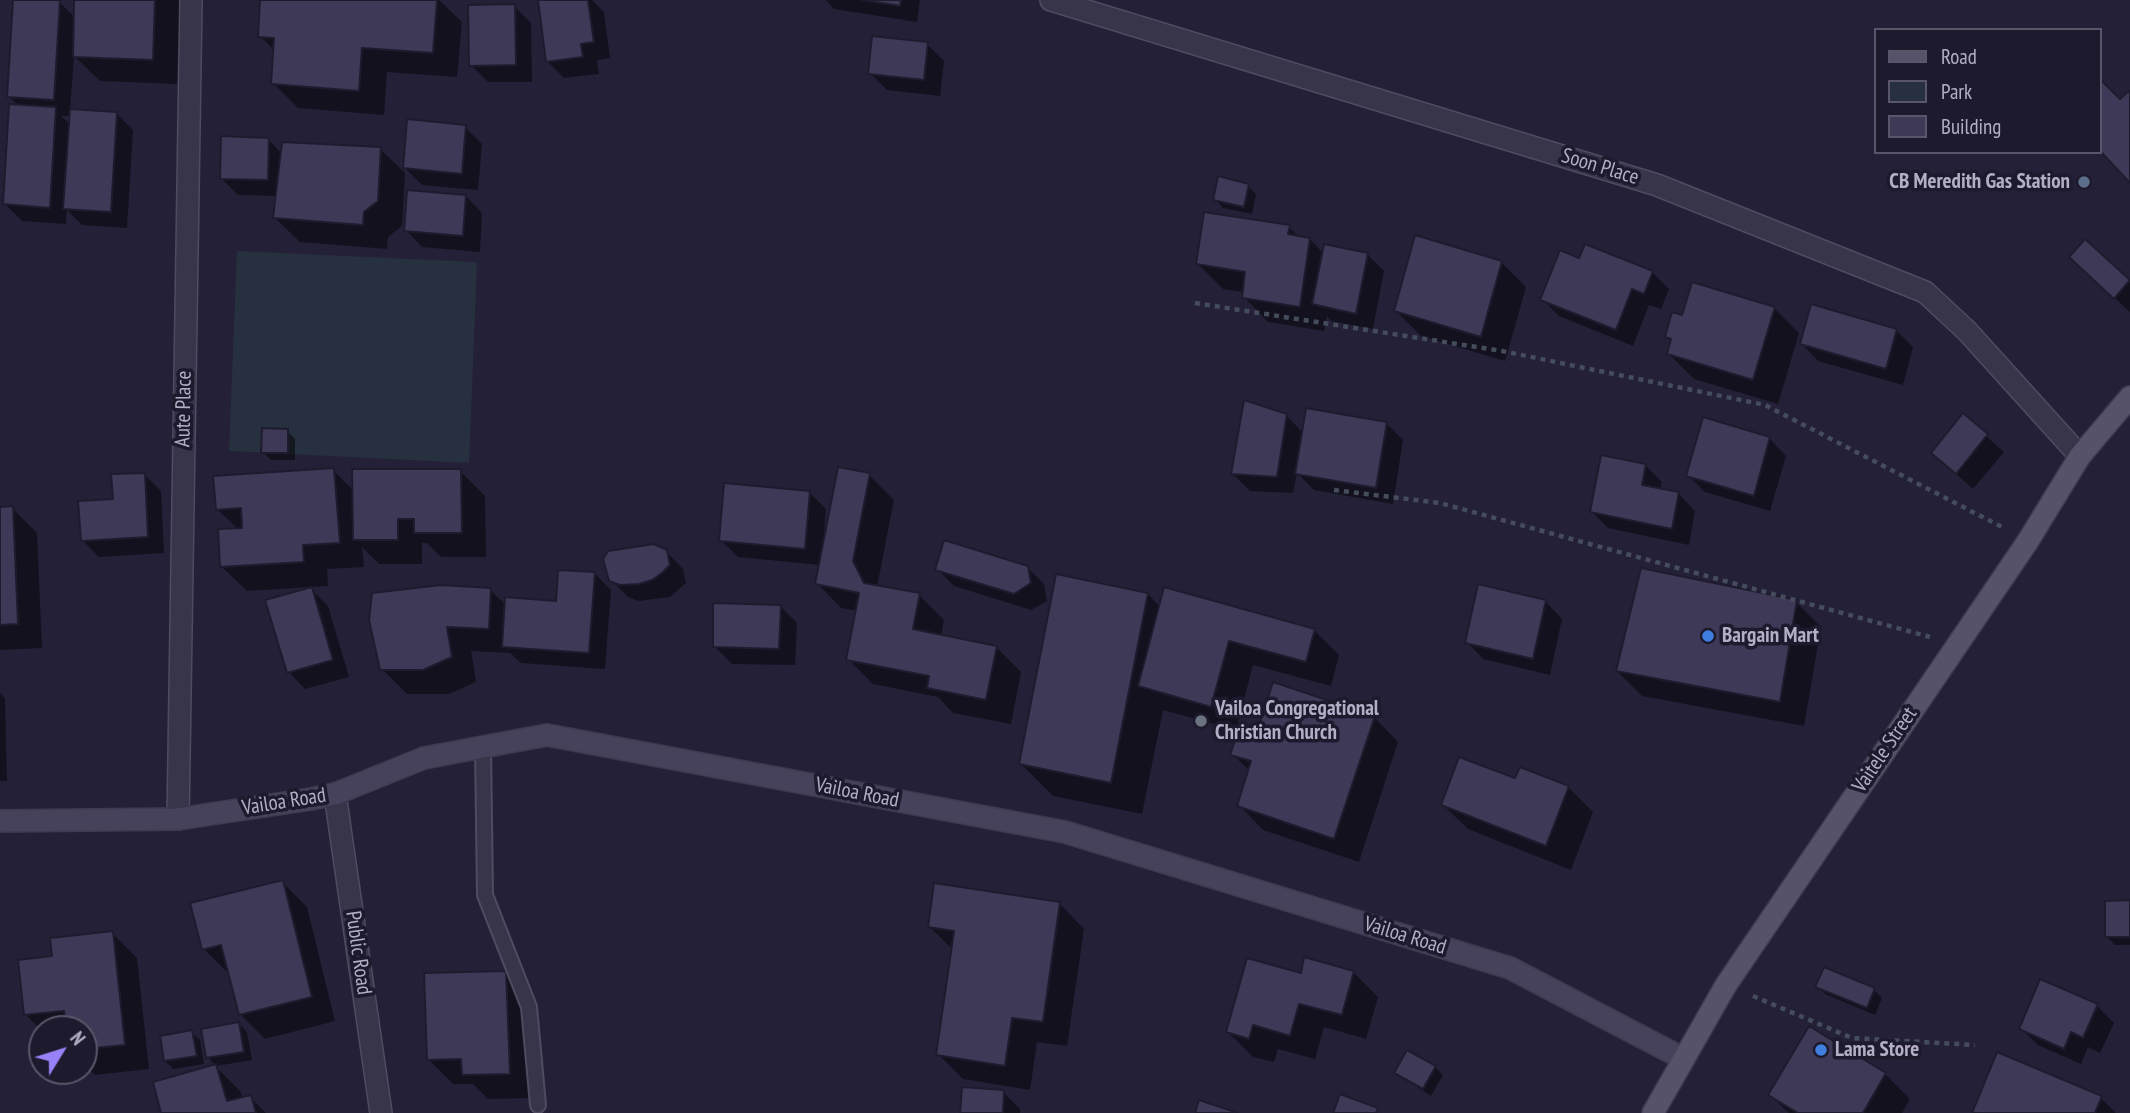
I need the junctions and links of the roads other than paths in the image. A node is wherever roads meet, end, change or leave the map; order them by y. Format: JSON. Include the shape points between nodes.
{"nodes":[{"id":1,"x":191,"y":0,"type":"edge"},
{"id":2,"x":1051,"y":0,"type":"edge"},
{"id":3,"x":2130,"y":397,"type":"edge"},
{"id":4,"x":2080,"y":456,"type":"junction"},
{"id":5,"x":483,"y":747,"type":"junction"},
{"id":6,"x":335,"y":794,"type":"junction"},
{"id":7,"x":178,"y":819,"type":"junction"},
{"id":8,"x":0,"y":821,"type":"edge"},
{"id":9,"x":1684,"y":1059,"type":"junction"},
{"id":10,"x":538,"y":1105,"type":"dead end"},
{"id":11,"x":381,"y":1113,"type":"edge"},
{"id":12,"x":1653,"y":1113,"type":"edge"}],
"edges":[{"from":1,"to":7,"type":"street","name":"Aute Place"},
{"from":2,"to":4,"type":"street","name":"Soon Place","via":[[1657,185],[1926,292]]},
{"from":3,"to":4,"type":"main road","name":"Vaitele Street"},
{"from":4,"to":9,"type":"main road","name":"Vaitele Street","via":[[2028,541],[1726,985]]},
{"from":5,"to":6,"type":"main road","name":"Vailoa Road","via":[[424,758]]},
{"from":5,"to":9,"type":"main road","name":"Vailoa Road","via":[[547,735],[1065,832],[1510,968]]},
{"from":5,"to":10,"type":"lane","via":[[485,895],[529,1006]]},
{"from":6,"to":7,"type":"main road","name":"Vailoa Road"},
{"from":6,"to":11,"type":"street","name":"Public Road"},
{"from":7,"to":8,"type":"main road","name":"Vailoa Road"},
{"from":9,"to":12,"type":"main road","name":"Vaitele Street"}]}
